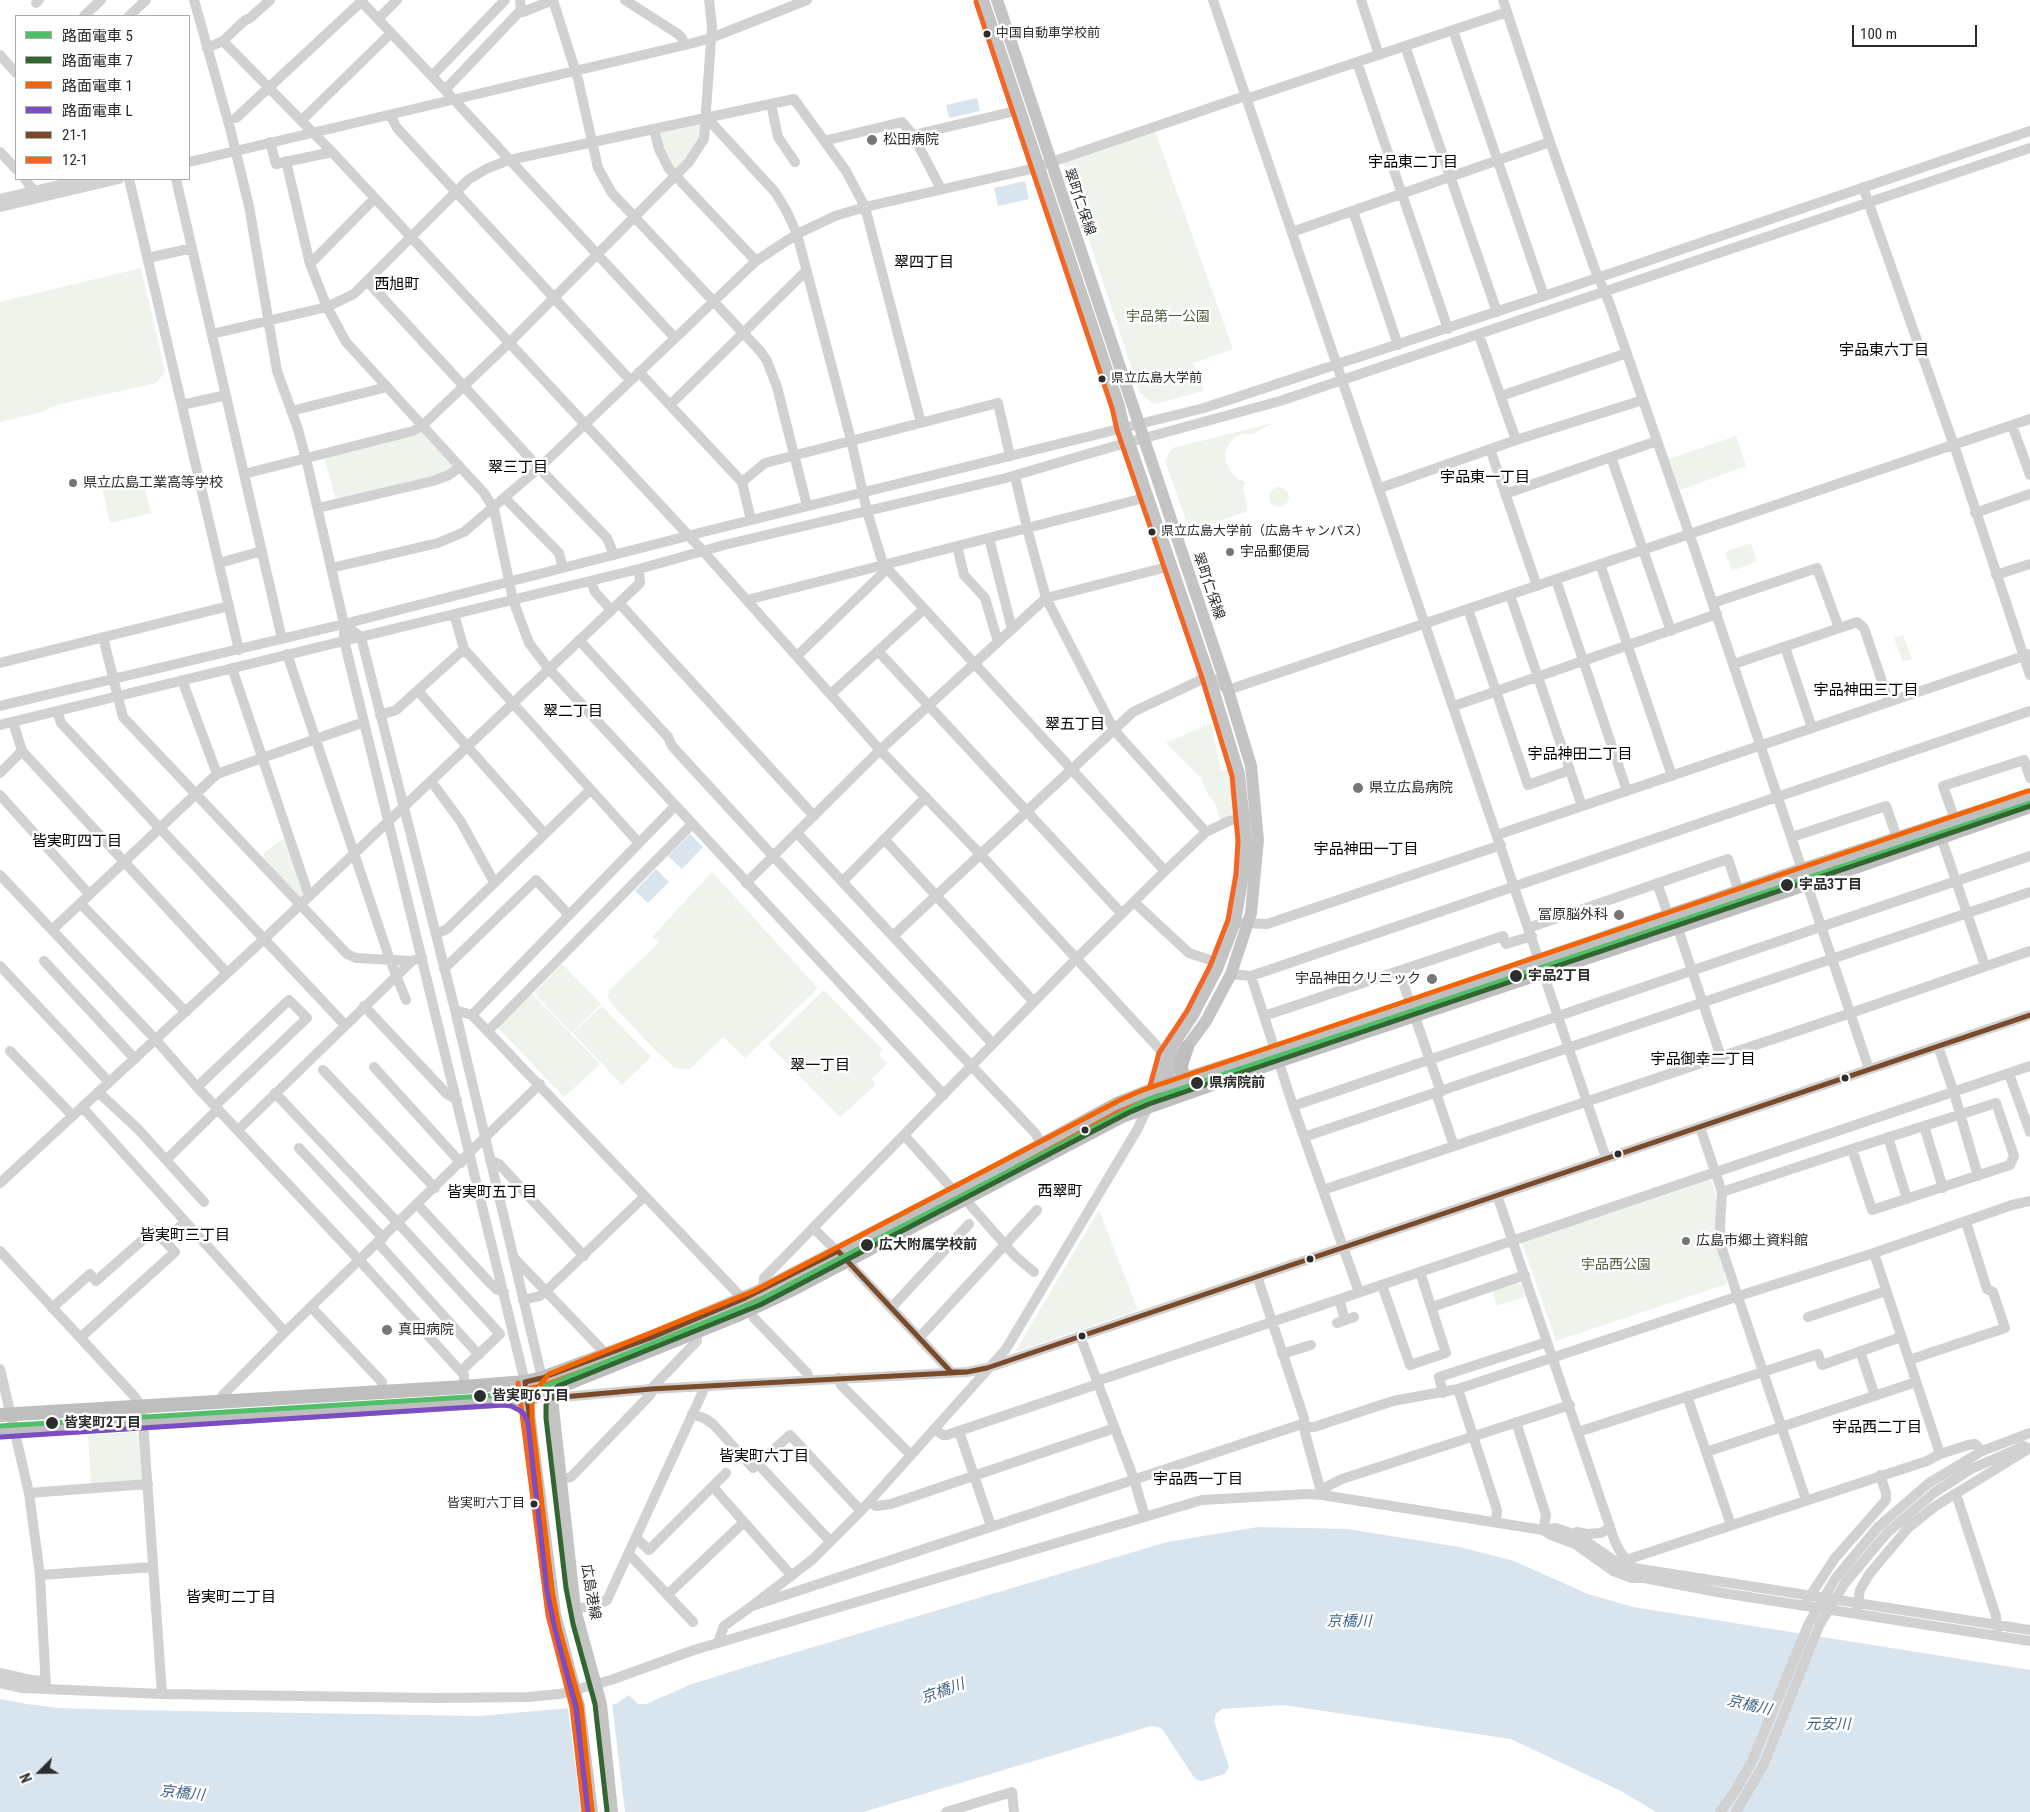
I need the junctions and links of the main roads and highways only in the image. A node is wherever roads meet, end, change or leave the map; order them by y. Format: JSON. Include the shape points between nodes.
{"nodes":[{"id":1,"x":983,"y":0,"type":"edge"},
{"id":2,"x":997,"y":0,"type":"edge"},
{"id":3,"x":1045,"y":165,"type":"junction"},
{"id":4,"x":2030,"y":794,"type":"edge"},
{"id":5,"x":2030,"y":806,"type":"edge"},
{"id":6,"x":1251,"y":816,"type":"junction"},
{"id":7,"x":1673,"y":921,"type":"junction"},
{"id":8,"x":1241,"y":924,"type":"junction"},
{"id":9,"x":1187,"y":1047,"type":"junction"},
{"id":10,"x":1277,"y":1056,"type":"junction"},
{"id":11,"x":1187,"y":1079,"type":"junction"},
{"id":12,"x":1157,"y":1088,"type":"junction"},
{"id":13,"x":1148,"y":1107,"type":"junction"},
{"id":14,"x":959,"y":1195,"type":"junction"},
{"id":15,"x":842,"y":1256,"type":"junction"},
{"id":16,"x":746,"y":1304,"type":"junction"},
{"id":17,"x":542,"y":1378,"type":"junction"},
{"id":18,"x":526,"y":1382,"type":"junction"},
{"id":19,"x":551,"y":1395,"type":"junction"},
{"id":20,"x":529,"y":1399,"type":"junction"},
{"id":21,"x":5,"y":1414,"type":"edge"},
{"id":22,"x":7,"y":1431,"type":"edge"},
{"id":23,"x":592,"y":1812,"type":"edge"},
{"id":24,"x":612,"y":1812,"type":"edge"}],
"edges":[{"from":1,"to":3,"type":"main road","name":"翠町仁保線","via":[[1020,110]]},
{"from":2,"to":3,"type":"main road","name":"翠町仁保線"},
{"from":3,"to":6,"type":"main road","name":"翠町仁保線","via":[[1124,428],[1209,676]]},
{"from":3,"to":6,"type":"main road","name":"翠町仁保線","via":[[1139,423],[1228,690],[1251,766]]},
{"from":4,"to":7,"type":"highway","via":[[1739,892]]},
{"from":5,"to":7,"type":"highway","via":[[1806,884]]},
{"from":6,"to":8,"type":"main road","name":"翠町仁保線","via":[[1246,841]]},
{"from":7,"to":10,"type":"highway"},
{"from":8,"to":9,"type":"main road","name":"翠町仁保線","via":[[1232,974],[1206,1021]]},
{"from":8,"to":12,"type":"main road","name":"翠町仁保線","via":[[1193,1015],[1166,1056]]},
{"from":9,"to":11,"type":"highway","via":[[1181,1065]]},
{"from":9,"to":12,"type":"main road","name":"翠町仁保線"},
{"from":10,"to":11,"type":"highway"},
{"from":10,"to":13,"type":"highway"},
{"from":11,"to":12,"type":"highway"},
{"from":12,"to":13,"type":"main road","name":"翠町仁保線"},
{"from":12,"to":14,"type":"highway","via":[[1117,1104]]},
{"from":13,"to":14,"type":"highway","via":[[1122,1116]]},
{"from":14,"to":15,"type":"highway"},
{"from":15,"to":16,"type":"highway"},
{"from":15,"to":16,"type":"highway","via":[[763,1290]]},
{"from":16,"to":17,"type":"highway"},
{"from":16,"to":19,"type":"highway","via":[[696,1331]]},
{"from":17,"to":18,"type":"highway"},
{"from":17,"to":19,"type":"main road","name":"広島港線"},
{"from":18,"to":20,"type":"main road"},
{"from":18,"to":21,"type":"highway"},
{"from":19,"to":20,"type":"highway"},
{"from":19,"to":24,"type":"main road","name":"広島港線","via":[[575,1609],[597,1685]]},
{"from":20,"to":22,"type":"highway"},
{"from":20,"to":23,"type":"main road","via":[[555,1614],[579,1706]]}]}
